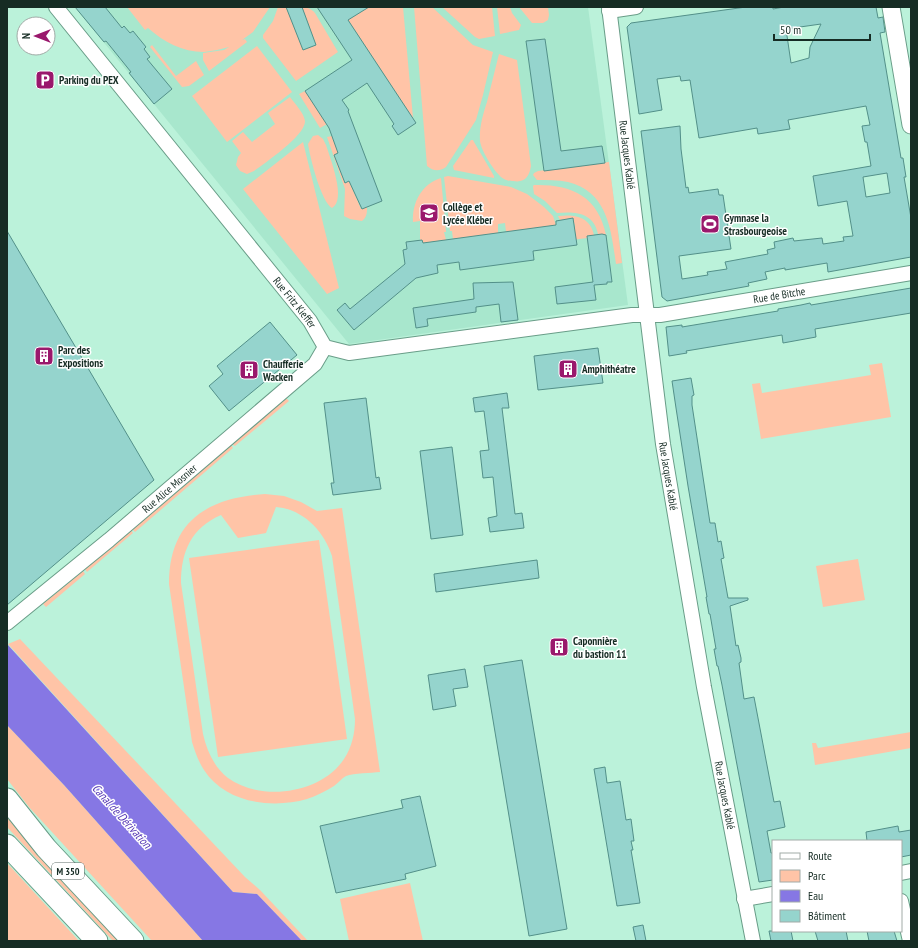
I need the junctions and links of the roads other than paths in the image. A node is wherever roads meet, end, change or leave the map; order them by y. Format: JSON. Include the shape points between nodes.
{"nodes":[{"id":1,"x":56,"y":7,"type":"edge"},
{"id":2,"x":636,"y":7,"type":"edge"},
{"id":3,"x":891,"y":7,"type":"edge"},
{"id":4,"x":609,"y":9,"type":"edge"},
{"id":5,"x":911,"y":126,"type":"edge"},
{"id":6,"x":911,"y":272,"type":"edge"},
{"id":7,"x":648,"y":315,"type":"junction"},
{"id":8,"x":325,"y":347,"type":"junction"},
{"id":9,"x":7,"y":623,"type":"edge"},
{"id":10,"x":7,"y":799,"type":"edge"},
{"id":11,"x":7,"y":845,"type":"edge"},
{"id":12,"x":772,"y":894,"type":"edge"},
{"id":13,"x":744,"y":899,"type":"junction"},
{"id":14,"x":902,"y":905,"type":"edge"},
{"id":15,"x":97,"y":941,"type":"edge"},
{"id":16,"x":132,"y":941,"type":"edge"},
{"id":17,"x":753,"y":941,"type":"edge"},
{"id":18,"x":910,"y":941,"type":"edge"}],
"edges":[{"from":1,"to":8,"type":"street","name":"Rue Fritz Kieffer","via":[[310,321]]},
{"from":2,"to":4,"type":"street"},
{"from":3,"to":5,"type":"street"},
{"from":4,"to":7,"type":"street","name":"Rue Jacques Kablé"},
{"from":6,"to":7,"type":"street","name":"Rue de Bitche"},
{"from":7,"to":8,"type":"street","via":[[632,315],[348,353]]},
{"from":7,"to":13,"type":"street","name":"Rue Jacques Kablé","via":[[663,444],[704,687]]},
{"from":8,"to":9,"type":"street","name":"Rue Alice Mosnier","via":[[315,364],[109,540]]},
{"from":10,"to":16,"type":"main road","number":"M 350","via":[[46,848]]},
{"from":11,"to":15,"type":"main road","number":"M 350"},
{"from":12,"to":13,"type":"street"},
{"from":13,"to":17,"type":"street","name":"Rue Jacques Kablé"},
{"from":14,"to":18,"type":"street"}]}
